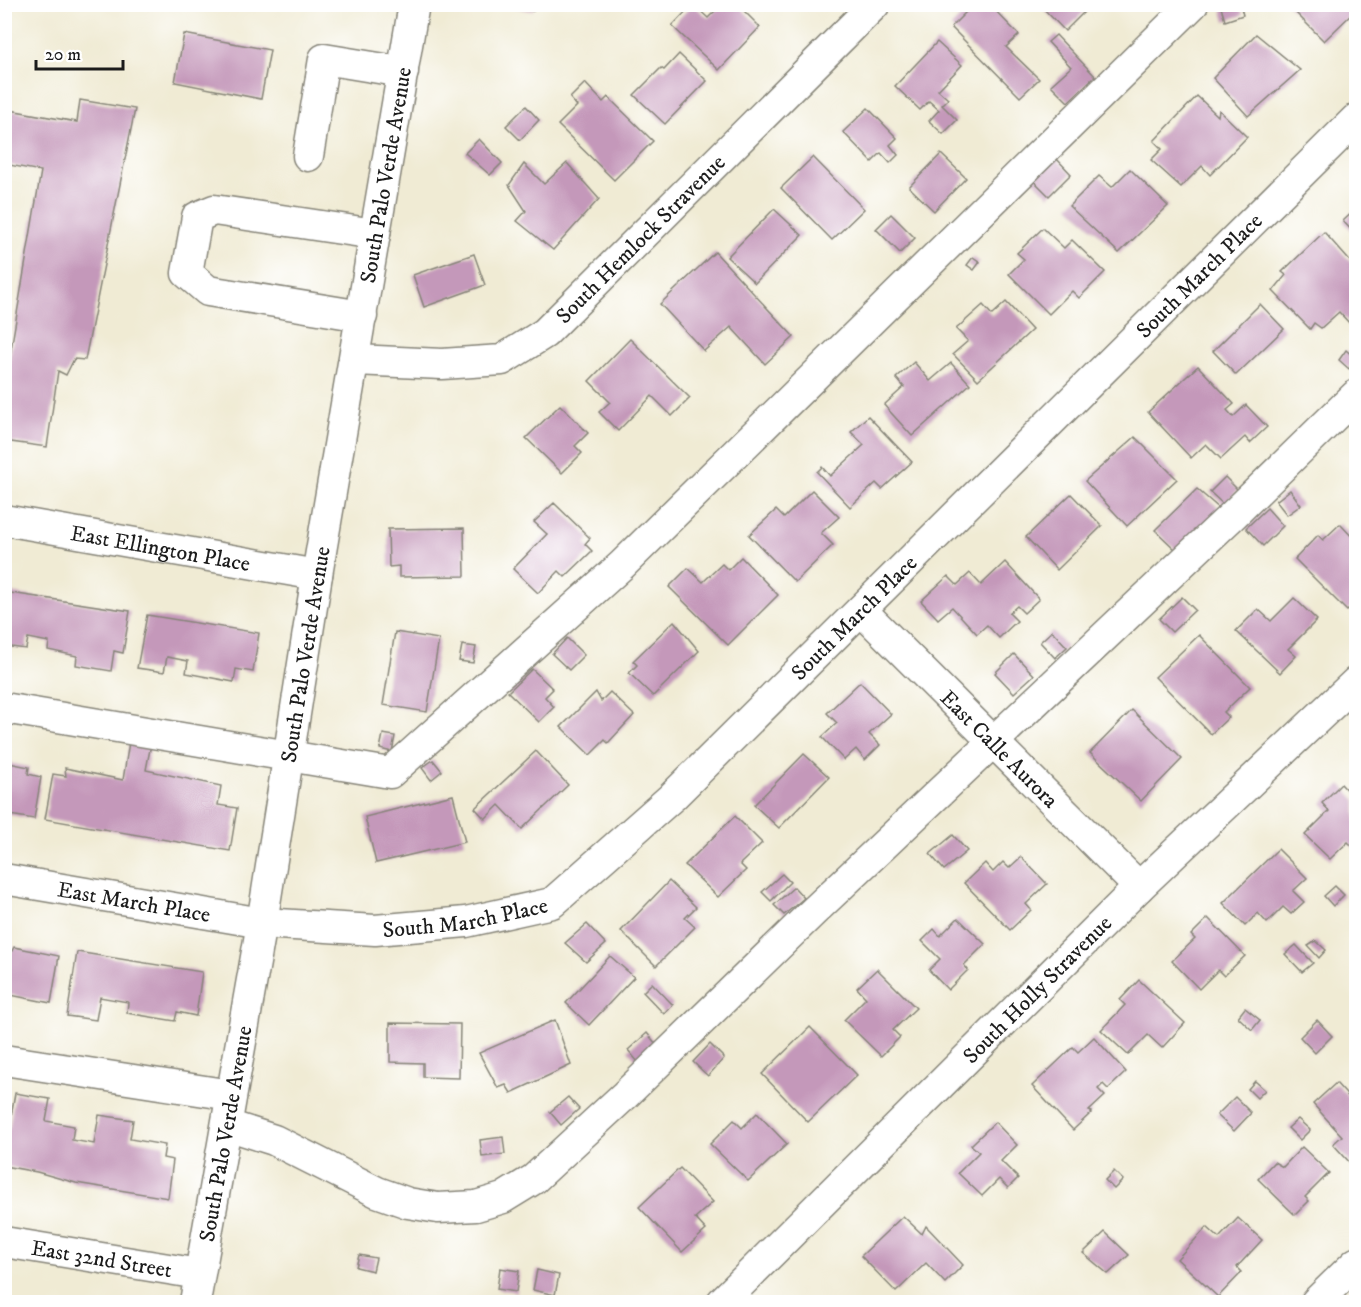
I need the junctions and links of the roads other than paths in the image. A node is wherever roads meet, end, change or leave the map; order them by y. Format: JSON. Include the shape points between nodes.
{"nodes":[{"id":1,"x":414,"y":4,"type":"edge"},
{"id":2,"x":875,"y":4,"type":"edge"},
{"id":3,"x":1193,"y":4,"type":"edge"},
{"id":4,"x":403,"y":72,"type":"junction"},
{"id":5,"x":1356,"y":119,"type":"edge"},
{"id":6,"x":308,"y":156,"type":"dead end"},
{"id":7,"x":375,"y":234,"type":"junction"},
{"id":8,"x":362,"y":316,"type":"junction"},
{"id":9,"x":354,"y":360,"type":"junction"},
{"id":10,"x":1356,"y":395,"type":"edge"},
{"id":11,"x":4,"y":520,"type":"edge"},
{"id":12,"x":317,"y":575,"type":"junction"},
{"id":13,"x":861,"y":610,"type":"junction"},
{"id":14,"x":1356,"y":682,"type":"edge"},
{"id":15,"x":4,"y":708,"type":"edge"},
{"id":16,"x":993,"y":742,"type":"junction"},
{"id":17,"x":289,"y":756,"type":"junction"},
{"id":18,"x":4,"y":879,"type":"edge"},
{"id":19,"x":1139,"y":887,"type":"junction"},
{"id":20,"x":262,"y":923,"type":"junction"},
{"id":21,"x":4,"y":1060,"type":"edge"},
{"id":22,"x":231,"y":1095,"type":"junction"},
{"id":23,"x":227,"y":1125,"type":"junction"},
{"id":24,"x":4,"y":1242,"type":"edge"},
{"id":25,"x":1356,"y":1263,"type":"edge"},
{"id":26,"x":197,"y":1288,"type":"edge"},
{"id":27,"x":722,"y":1302,"type":"edge"},
{"id":28,"x":1316,"y":1302,"type":"edge"}],
"edges":[{"from":1,"to":4,"type":"street","name":"South Palo Verde Avenue"},
{"from":2,"to":9,"type":"street","name":"South Hemlock Stravenue","via":[[545,333],[502,360],[442,364]]},
{"from":3,"to":17,"type":"street","via":[[622,564],[390,773]]},
{"from":4,"to":6,"type":"street","via":[[324,59]]},
{"from":4,"to":7,"type":"street","name":"South Palo Verde Avenue"},
{"from":5,"to":13,"type":"street","name":"South March Place"},
{"from":7,"to":8,"type":"street","name":"South Palo Verde Avenue"},
{"from":7,"to":8,"type":"street","via":[[214,210],[197,217],[187,273],[208,291]]},
{"from":8,"to":9,"type":"street","name":"South Palo Verde Avenue"},
{"from":9,"to":12,"type":"street","name":"South Palo Verde Avenue"},
{"from":10,"to":16,"type":"street"},
{"from":11,"to":12,"type":"street","name":"East Ellington Place"},
{"from":12,"to":17,"type":"street","name":"South Palo Verde Avenue"},
{"from":13,"to":16,"type":"street","name":"East Calle Aurora"},
{"from":13,"to":20,"type":"street","name":"South March Place","via":[[672,797],[552,903],[466,922],[375,930]]},
{"from":14,"to":19,"type":"street","name":"South Holly Stravenue"},
{"from":15,"to":17,"type":"street"},
{"from":16,"to":19,"type":"street","name":"East Calle Aurora"},
{"from":16,"to":23,"type":"street","via":[[534,1179],[503,1198],[476,1206],[448,1208],[408,1203],[377,1192],[274,1140]]},
{"from":17,"to":20,"type":"street","name":"South Palo Verde Avenue"},
{"from":18,"to":20,"type":"street","name":"East March Place"},
{"from":19,"to":27,"type":"street","name":"South Holly Stravenue"},
{"from":20,"to":22,"type":"street","name":"South Palo Verde Avenue"},
{"from":21,"to":22,"type":"street"},
{"from":22,"to":23,"type":"street","name":"South Palo Verde Avenue"},
{"from":23,"to":26,"type":"street","name":"South Palo Verde Avenue"},
{"from":24,"to":26,"type":"street","name":"East 32nd Street"},
{"from":25,"to":28,"type":"street"}]}
